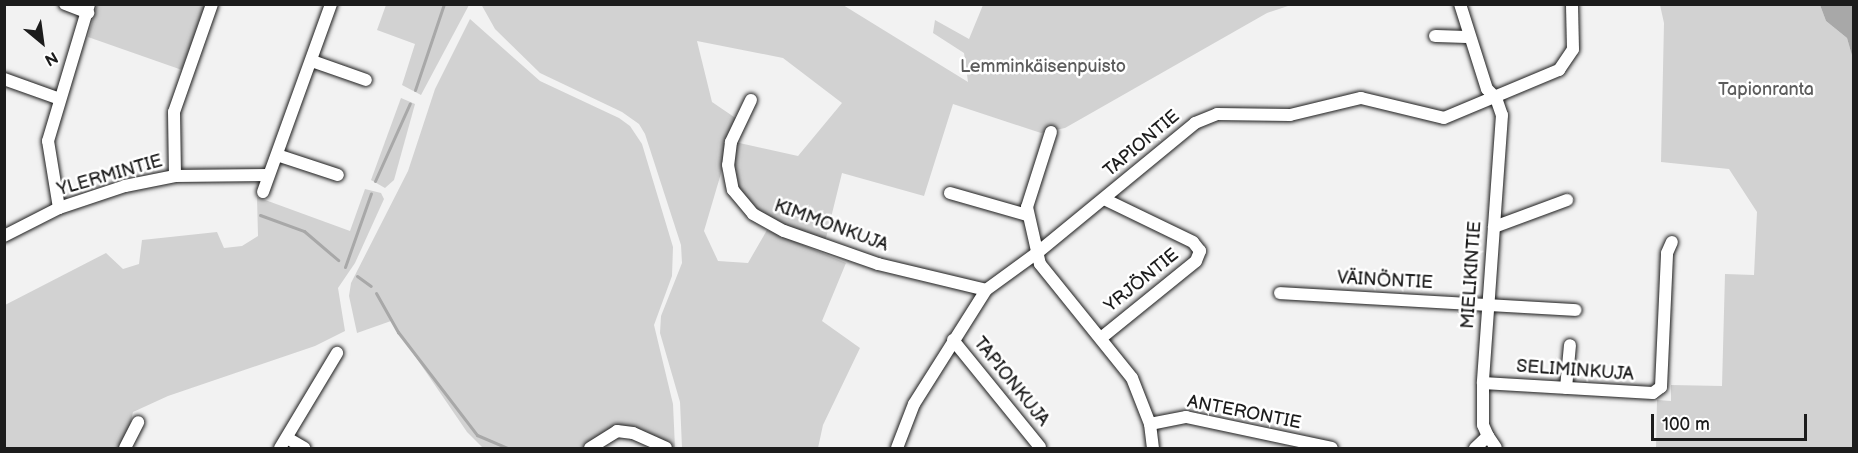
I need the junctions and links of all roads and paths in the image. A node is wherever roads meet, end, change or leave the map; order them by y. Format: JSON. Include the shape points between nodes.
{"nodes":[{"id":1,"x":65,"y":4,"type":"edge"},
{"id":2,"x":212,"y":4,"type":"edge"},
{"id":3,"x":331,"y":4,"type":"edge"},
{"id":4,"x":1460,"y":4,"type":"edge"},
{"id":5,"x":1572,"y":4,"type":"edge"},
{"id":6,"x":89,"y":9,"type":"edge"},
{"id":7,"x":1435,"y":36,"type":"dead end"},
{"id":8,"x":1468,"y":37,"type":"junction"},
{"id":9,"x":312,"y":61,"type":"junction"},
{"id":10,"x":4,"y":79,"type":"edge"},
{"id":11,"x":366,"y":80,"type":"dead end"},
{"id":12,"x":1496,"y":98,"type":"junction"},
{"id":13,"x":60,"y":99,"type":"junction"},
{"id":14,"x":751,"y":100,"type":"dead end"},
{"id":15,"x":1051,"y":132,"type":"dead end"},
{"id":16,"x":277,"y":156,"type":"junction"},
{"id":17,"x":267,"y":175,"type":"junction"},
{"id":18,"x":338,"y":175,"type":"dead end"},
{"id":19,"x":175,"y":176,"type":"junction"},
{"id":20,"x":263,"y":192,"type":"dead end"},
{"id":21,"x":950,"y":193,"type":"dead end"},
{"id":22,"x":1104,"y":199,"type":"junction"},
{"id":23,"x":1567,"y":201,"type":"dead end"},
{"id":24,"x":59,"y":208,"type":"junction"},
{"id":25,"x":1027,"y":215,"type":"junction"},
{"id":26,"x":1494,"y":227,"type":"junction"},
{"id":27,"x":4,"y":236,"type":"edge"},
{"id":28,"x":1672,"y":242,"type":"dead end"},
{"id":29,"x":1037,"y":253,"type":"junction"},
{"id":30,"x":986,"y":290,"type":"junction"},
{"id":31,"x":1280,"y":293,"type":"dead end"},
{"id":32,"x":1487,"y":304,"type":"junction"},
{"id":33,"x":1576,"y":310,"type":"dead end"},
{"id":34,"x":1101,"y":338,"type":"junction"},
{"id":35,"x":954,"y":340,"type":"junction"},
{"id":36,"x":1570,"y":345,"type":"dead end"},
{"id":37,"x":337,"y":353,"type":"dead end"},
{"id":38,"x":1483,"y":383,"type":"junction"},
{"id":39,"x":1566,"y":388,"type":"junction"},
{"id":40,"x":138,"y":422,"type":"dead end"},
{"id":41,"x":1150,"y":424,"type":"junction"},
{"id":42,"x":1488,"y":436,"type":"junction"},
{"id":43,"x":283,"y":443,"type":"edge"},
{"id":44,"x":1040,"y":447,"type":"dead end"},
{"id":45,"x":125,"y":448,"type":"edge"},
{"id":46,"x":304,"y":448,"type":"edge"},
{"id":47,"x":590,"y":448,"type":"edge"},
{"id":48,"x":666,"y":448,"type":"edge"},
{"id":49,"x":897,"y":448,"type":"edge"},
{"id":50,"x":1153,"y":448,"type":"edge"},
{"id":51,"x":1332,"y":448,"type":"edge"},
{"id":52,"x":1475,"y":448,"type":"edge"},
{"id":53,"x":1496,"y":448,"type":"edge"}],
"edges":[{"from":1,"to":6,"type":"street"},
{"from":2,"to":19,"type":"street","via":[[174,112]]},
{"from":3,"to":9,"type":"street"},
{"from":4,"to":8,"type":"street"},
{"from":5,"to":12,"type":"street","name":"TAPIONTIE","via":[[1573,49],[1567,63]]},
{"from":6,"to":13,"type":"street"},
{"from":7,"to":8,"type":"street"},
{"from":8,"to":12,"type":"street","via":[[1487,89]]},
{"from":9,"to":11,"type":"street"},
{"from":9,"to":16,"type":"street"},
{"from":10,"to":13,"type":"street"},
{"from":12,"to":22,"type":"street","name":"TAPIONTIE","via":[[1443,118],[1361,98],[1290,115],[1205,117]]},
{"from":12,"to":26,"type":"street","name":"MIELIKINTIE","via":[[1502,115]]},
{"from":13,"to":24,"type":"street","via":[[48,147]]},
{"from":14,"to":30,"type":"street","name":"KIMMONKUJA","via":[[731,142],[728,165],[733,190],[753,214],[784,231],[878,264]]},
{"from":15,"to":25,"type":"street"},
{"from":16,"to":17,"type":"street"},
{"from":16,"to":18,"type":"street"},
{"from":17,"to":19,"type":"street","name":"YLERMINTIE"},
{"from":17,"to":20,"type":"street"},
{"from":19,"to":24,"type":"street","name":"YLERMINTIE","via":[[125,186]]},
{"from":21,"to":25,"type":"street"},
{"from":22,"to":29,"type":"street","name":"TAPIONTIE"},
{"from":22,"to":34,"type":"street","name":"YRJÖNTIE","via":[[1193,242],[1200,251],[1196,261]]},
{"from":23,"to":26,"type":"street"},
{"from":24,"to":27,"type":"street","name":"YLERMINTIE"},
{"from":25,"to":29,"type":"street"},
{"from":26,"to":32,"type":"street","name":"MIELIKINTIE"},
{"from":28,"to":39,"type":"street","name":"SELIMINKUJA","via":[[1666,254],[1661,387],[1653,393]]},
{"from":29,"to":30,"type":"street","name":"TAPIONTIE"},
{"from":29,"to":34,"type":"street","via":[[1040,264]]},
{"from":30,"to":35,"type":"street","name":"TAPIONTIE"},
{"from":31,"to":32,"type":"street","name":"VÄINÖNTIE"},
{"from":32,"to":33,"type":"street","name":"VÄINÖNTIE"},
{"from":32,"to":38,"type":"street","name":"MIELIKINTIE"},
{"from":34,"to":41,"type":"street","via":[[1132,378]]},
{"from":35,"to":44,"type":"street","name":"TAPIONKUJA"},
{"from":35,"to":49,"type":"street","name":"TAPIONTIE","via":[[914,404]]},
{"from":36,"to":39,"type":"street"},
{"from":37,"to":43,"type":"street"},
{"from":38,"to":39,"type":"street","name":"SELIMINKUJA"},
{"from":38,"to":42,"type":"street","name":"MIELIKINTIE"},
{"from":40,"to":45,"type":"street"},
{"from":41,"to":50,"type":"street"},
{"from":41,"to":51,"type":"street","name":"ANTERONTIE","via":[[1186,417]]},
{"from":42,"to":52,"type":"street"},
{"from":42,"to":53,"type":"street"},
{"from":43,"to":46,"type":"street"},
{"from":47,"to":48,"type":"street","via":[[617,431],[633,432]]}]}
